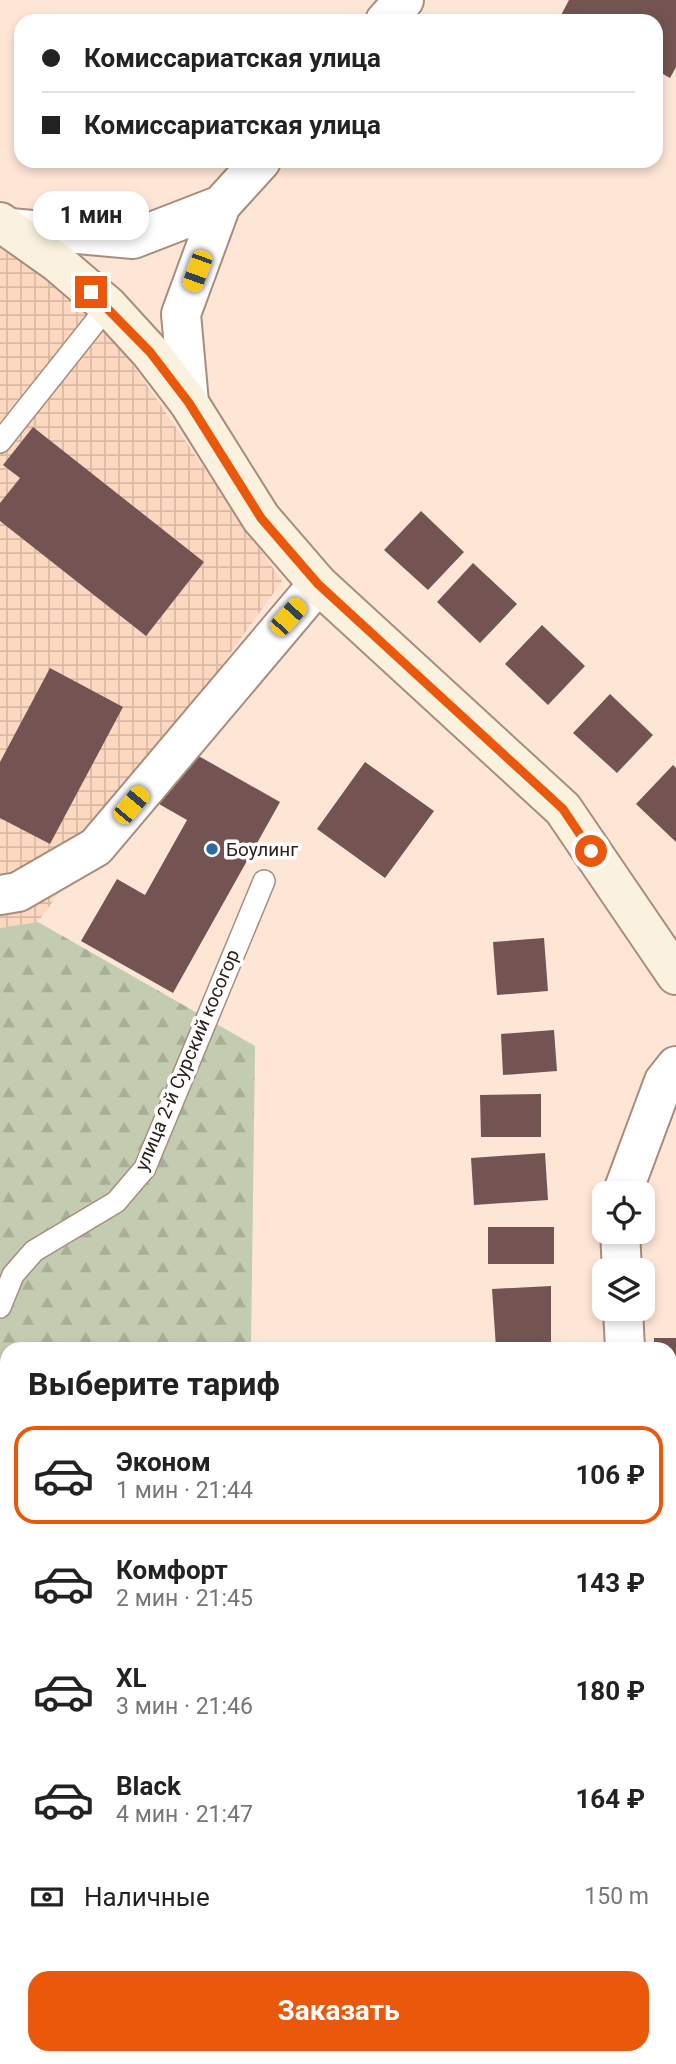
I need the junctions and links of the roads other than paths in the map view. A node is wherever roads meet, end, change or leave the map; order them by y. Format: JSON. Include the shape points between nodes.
{"nodes":[{"id":1,"x":404,"y":0,"type":"edge"},
{"id":2,"x":391,"y":14,"type":"edge"},
{"id":3,"x":255,"y":168,"type":"edge"},
{"id":4,"x":221,"y":205,"type":"junction"},
{"id":5,"x":5,"y":225,"type":"edge"},
{"id":6,"x":108,"y":306,"type":"junction"},
{"id":7,"x":189,"y":403,"type":"junction"},
{"id":8,"x":0,"y":442,"type":"edge"},
{"id":9,"x":318,"y":584,"type":"junction"},
{"id":10,"x":264,"y":881,"type":"dead end"},
{"id":11,"x":0,"y":895,"type":"edge"},
{"id":12,"x":676,"y":975,"type":"edge"},
{"id":13,"x":676,"y":1066,"type":"edge"},
{"id":14,"x":627,"y":1181,"type":"edge"},
{"id":15,"x":0,"y":1307,"type":"edge"},
{"id":16,"x":624,"y":1321,"type":"edge"},
{"id":17,"x":625,"y":1342,"type":"edge"}],
"edges":[{"from":1,"to":2,"type":"street"},
{"from":3,"to":4,"type":"street"},
{"from":4,"to":5,"type":"street","via":[[133,239]]},
{"from":4,"to":7,"type":"street","via":[[181,314]]},
{"from":5,"to":6,"type":"main road"},
{"from":6,"to":7,"type":"main road"},
{"from":6,"to":8,"type":"lane"},
{"from":7,"to":9,"type":"main road","via":[[261,518]]},
{"from":9,"to":11,"type":"street","via":[[96,847],[18,892]]},
{"from":9,"to":12,"type":"main road","via":[[563,809]]},
{"from":10,"to":15,"type":"lane","name":"улица 2-й Сурский косогор","via":[[145,1168],[116,1202],[34,1251],[13,1275]]},
{"from":13,"to":14,"type":"street","via":[[664,1081]]},
{"from":16,"to":17,"type":"street"}]}
